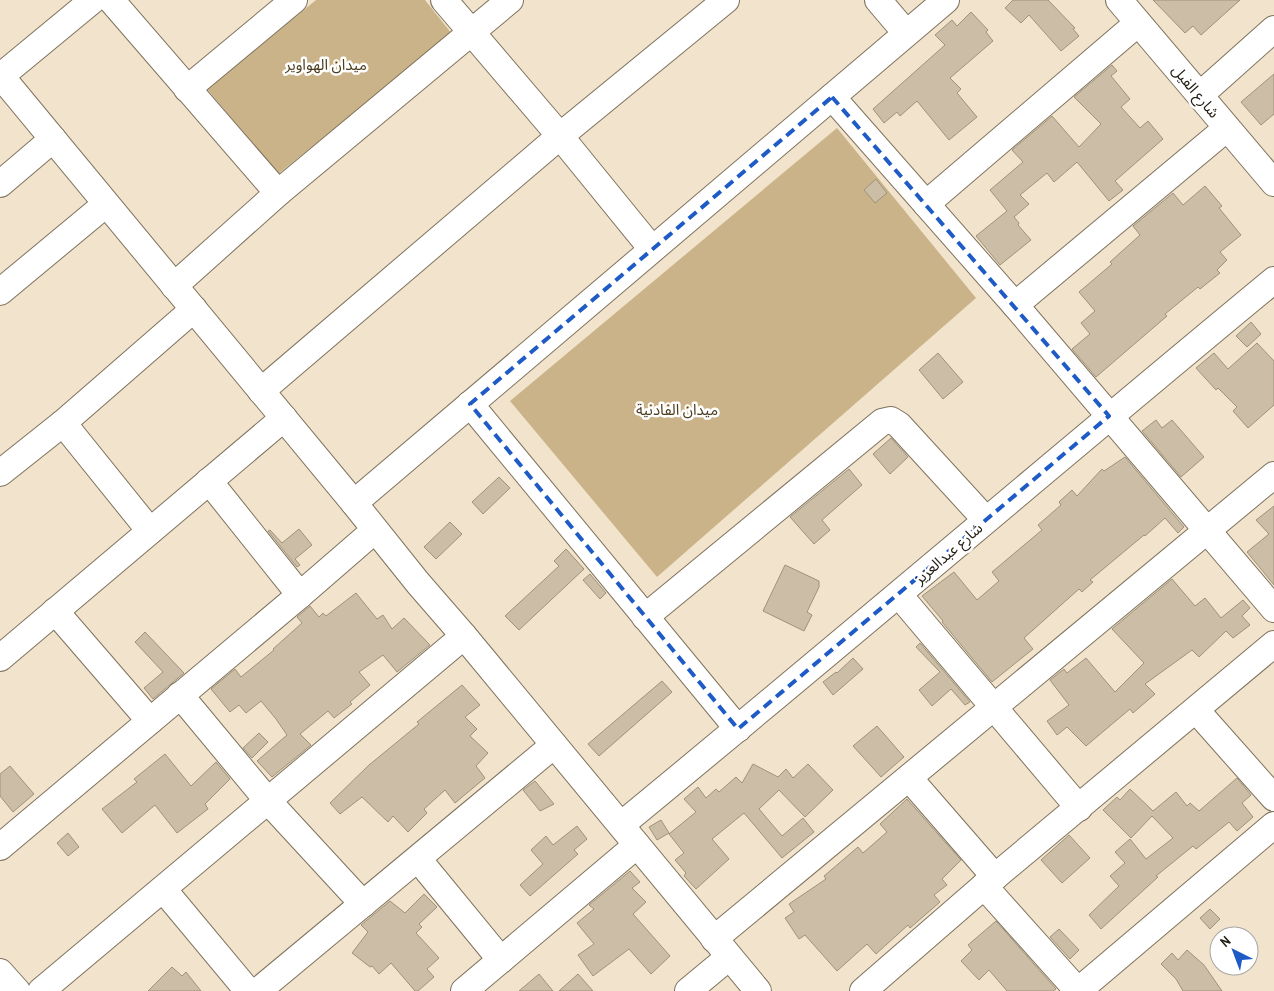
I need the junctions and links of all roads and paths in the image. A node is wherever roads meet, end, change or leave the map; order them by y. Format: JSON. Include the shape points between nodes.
{"nodes":[{"id":1,"x":93,"y":0,"type":"edge"},
{"id":2,"x":111,"y":0,"type":"edge"},
{"id":3,"x":294,"y":0,"type":"edge"},
{"id":4,"x":444,"y":0,"type":"edge"},
{"id":5,"x":510,"y":0,"type":"edge"},
{"id":6,"x":726,"y":0,"type":"edge"},
{"id":7,"x":878,"y":0,"type":"edge"},
{"id":8,"x":946,"y":0,"type":"edge"},
{"id":9,"x":1119,"y":0,"type":"edge"},
{"id":10,"x":1138,"y":23,"type":"junction"},
{"id":11,"x":1274,"y":29,"type":"edge"},
{"id":12,"x":471,"y":33,"type":"junction"},
{"id":13,"x":906,"y":33,"type":"junction"},
{"id":14,"x":0,"y":76,"type":"edge"},
{"id":15,"x":187,"y":88,"type":"junction"},
{"id":16,"x":1200,"y":95,"type":"junction"},
{"id":17,"x":832,"y":97,"type":"junction"},
{"id":18,"x":1227,"y":128,"type":"junction"},
{"id":19,"x":560,"y":136,"type":"junction"},
{"id":20,"x":53,"y":139,"type":"junction"},
{"id":21,"x":1274,"y":183,"type":"edge"},
{"id":22,"x":0,"y":184,"type":"edge"},
{"id":23,"x":278,"y":193,"type":"junction"},
{"id":24,"x":106,"y":204,"type":"junction"},
{"id":25,"x":926,"y":204,"type":"junction"},
{"id":26,"x":652,"y":249,"type":"junction"},
{"id":27,"x":1274,"y":280,"type":"edge"},
{"id":28,"x":174,"y":286,"type":"junction"},
{"id":29,"x":0,"y":292,"type":"edge"},
{"id":30,"x":1016,"y":305,"type":"junction"},
{"id":31,"x":194,"y":309,"type":"junction"},
{"id":32,"x":261,"y":391,"type":"junction"},
{"id":33,"x":470,"y":404,"type":"junction"},
{"id":34,"x":1109,"y":416,"type":"junction"},
{"id":35,"x":284,"y":418,"type":"junction"},
{"id":36,"x":62,"y":423,"type":"junction"},
{"id":37,"x":0,"y":472,"type":"edge"},
{"id":38,"x":1274,"y":475,"type":"edge"},
{"id":39,"x":209,"y":481,"type":"junction"},
{"id":40,"x":354,"y":503,"type":"junction"},
{"id":41,"x":986,"y":520,"type":"junction"},
{"id":42,"x":374,"y":530,"type":"junction"},
{"id":43,"x":1208,"y":530,"type":"junction"},
{"id":44,"x":150,"y":531,"type":"junction"},
{"id":45,"x":300,"y":595,"type":"junction"},
{"id":46,"x":898,"y":596,"type":"junction"},
{"id":47,"x":1274,"y":609,"type":"edge"},
{"id":48,"x":55,"y":611,"type":"junction"},
{"id":49,"x":645,"y":617,"type":"junction"},
{"id":50,"x":464,"y":636,"type":"junction"},
{"id":51,"x":1274,"y":644,"type":"edge"},
{"id":52,"x":0,"y":658,"type":"edge"},
{"id":53,"x":180,"y":694,"type":"junction"},
{"id":54,"x":994,"y":708,"type":"junction"},
{"id":55,"x":1196,"y":710,"type":"junction"},
{"id":56,"x":150,"y":721,"type":"junction"},
{"id":57,"x":738,"y":729,"type":"junction"},
{"id":58,"x":554,"y":745,"type":"junction"},
{"id":59,"x":909,"y":778,"type":"junction"},
{"id":60,"x":1274,"y":798,"type":"edge"},
{"id":61,"x":268,"y":801,"type":"junction"},
{"id":62,"x":1079,"y":808,"type":"junction"},
{"id":63,"x":1274,"y":825,"type":"edge"},
{"id":64,"x":629,"y":835,"type":"junction"},
{"id":65,"x":0,"y":847,"type":"edge"},
{"id":66,"x":418,"y":859,"type":"junction"},
{"id":67,"x":989,"y":881,"type":"junction"},
{"id":68,"x":163,"y":889,"type":"junction"},
{"id":69,"x":363,"y":904,"type":"junction"},
{"id":70,"x":722,"y":948,"type":"junction"},
{"id":71,"x":501,"y":960,"type":"junction"},
{"id":72,"x":0,"y":972,"type":"edge"},
{"id":73,"x":16,"y":991,"type":"edge"},
{"id":74,"x":41,"y":991,"type":"edge"},
{"id":75,"x":248,"y":991,"type":"edge"},
{"id":76,"x":258,"y":991,"type":"edge"},
{"id":77,"x":464,"y":991,"type":"edge"},
{"id":78,"x":688,"y":991,"type":"edge"},
{"id":79,"x":758,"y":991,"type":"edge"},
{"id":80,"x":863,"y":991,"type":"edge"},
{"id":81,"x":1078,"y":991,"type":"edge"}],
"edges":[{"from":1,"to":14,"type":"street"},
{"from":2,"to":15,"type":"street"},
{"from":3,"to":15,"type":"street"},
{"from":4,"to":12,"type":"street"},
{"from":5,"to":12,"type":"street"},
{"from":6,"to":19,"type":"street"},
{"from":7,"to":13,"type":"street"},
{"from":8,"to":13,"type":"street"},
{"from":9,"to":10,"type":"street","name":"شارع الفيل"},
{"from":10,"to":16,"type":"street","name":"شارع الفيل"},
{"from":10,"to":25,"type":"street"},
{"from":11,"to":16,"type":"street"},
{"from":12,"to":19,"type":"street"},
{"from":12,"to":23,"type":"street"},
{"from":13,"to":17,"type":"street"},
{"from":14,"to":20,"type":"street"},
{"from":15,"to":23,"type":"street"},
{"from":16,"to":18,"type":"street","name":"شارع الفيل"},
{"from":17,"to":25,"type":"street"},
{"from":17,"to":26,"type":"street"},
{"from":18,"to":21,"type":"street","name":"شارع الفيل"},
{"from":18,"to":30,"type":"street"},
{"from":19,"to":26,"type":"street"},
{"from":19,"to":32,"type":"street"},
{"from":20,"to":22,"type":"street"},
{"from":20,"to":24,"type":"street"},
{"from":23,"to":28,"type":"street"},
{"from":24,"to":28,"type":"street"},
{"from":24,"to":29,"type":"street"},
{"from":25,"to":30,"type":"street"},
{"from":26,"to":33,"type":"street"},
{"from":27,"to":34,"type":"street","name":"شارع عبدالعزيز"},
{"from":28,"to":31,"type":"street"},
{"from":30,"to":34,"type":"street"},
{"from":31,"to":32,"type":"street"},
{"from":31,"to":36,"type":"street"},
{"from":32,"to":35,"type":"street"},
{"from":33,"to":40,"type":"street"},
{"from":33,"to":49,"type":"street"},
{"from":34,"to":41,"type":"street","name":"شارع عبدالعزيز"},
{"from":34,"to":43,"type":"street"},
{"from":35,"to":39,"type":"street"},
{"from":35,"to":40,"type":"street"},
{"from":36,"to":37,"type":"street"},
{"from":36,"to":44,"type":"street"},
{"from":38,"to":43,"type":"street"},
{"from":39,"to":44,"type":"street"},
{"from":39,"to":45,"type":"street"},
{"from":40,"to":42,"type":"street"},
{"from":41,"to":46,"type":"street","name":"شارع عبدالعزيز"},
{"from":41,"to":49,"type":"street","via":[[899,425],[891,420],[882,422]]},
{"from":42,"to":45,"type":"street"},
{"from":42,"to":50,"type":"street"},
{"from":43,"to":47,"type":"street"},
{"from":43,"to":54,"type":"street"},
{"from":44,"to":48,"type":"street"},
{"from":45,"to":53,"type":"street"},
{"from":46,"to":54,"type":"street"},
{"from":46,"to":57,"type":"street","name":"شارع عبدالعزيز"},
{"from":48,"to":52,"type":"street"},
{"from":48,"to":56,"type":"street"},
{"from":49,"to":57,"type":"street"},
{"from":50,"to":58,"type":"street"},
{"from":50,"to":61,"type":"street"},
{"from":51,"to":55,"type":"street"},
{"from":53,"to":56,"type":"street"},
{"from":53,"to":61,"type":"street"},
{"from":54,"to":59,"type":"street"},
{"from":54,"to":62,"type":"street"},
{"from":55,"to":60,"type":"street"},
{"from":55,"to":62,"type":"street"},
{"from":56,"to":65,"type":"street"},
{"from":57,"to":64,"type":"street","name":"شارع عبدالعزيز"},
{"from":58,"to":64,"type":"street"},
{"from":58,"to":66,"type":"street"},
{"from":59,"to":67,"type":"street"},
{"from":59,"to":70,"type":"street"},
{"from":61,"to":68,"type":"street"},
{"from":61,"to":69,"type":"street"},
{"from":62,"to":67,"type":"street"},
{"from":63,"to":81,"type":"street"},
{"from":64,"to":70,"type":"street"},
{"from":64,"to":71,"type":"street","name":"شارع عبدالعزيز"},
{"from":66,"to":69,"type":"street"},
{"from":66,"to":71,"type":"street"},
{"from":67,"to":80,"type":"street"},
{"from":67,"to":81,"type":"street"},
{"from":68,"to":74,"type":"street"},
{"from":68,"to":75,"type":"street"},
{"from":69,"to":76,"type":"street"},
{"from":70,"to":78,"type":"street"},
{"from":70,"to":79,"type":"street"},
{"from":71,"to":77,"type":"street","name":"شارع عبدالعزيز"},
{"from":72,"to":73,"type":"street"}]}
